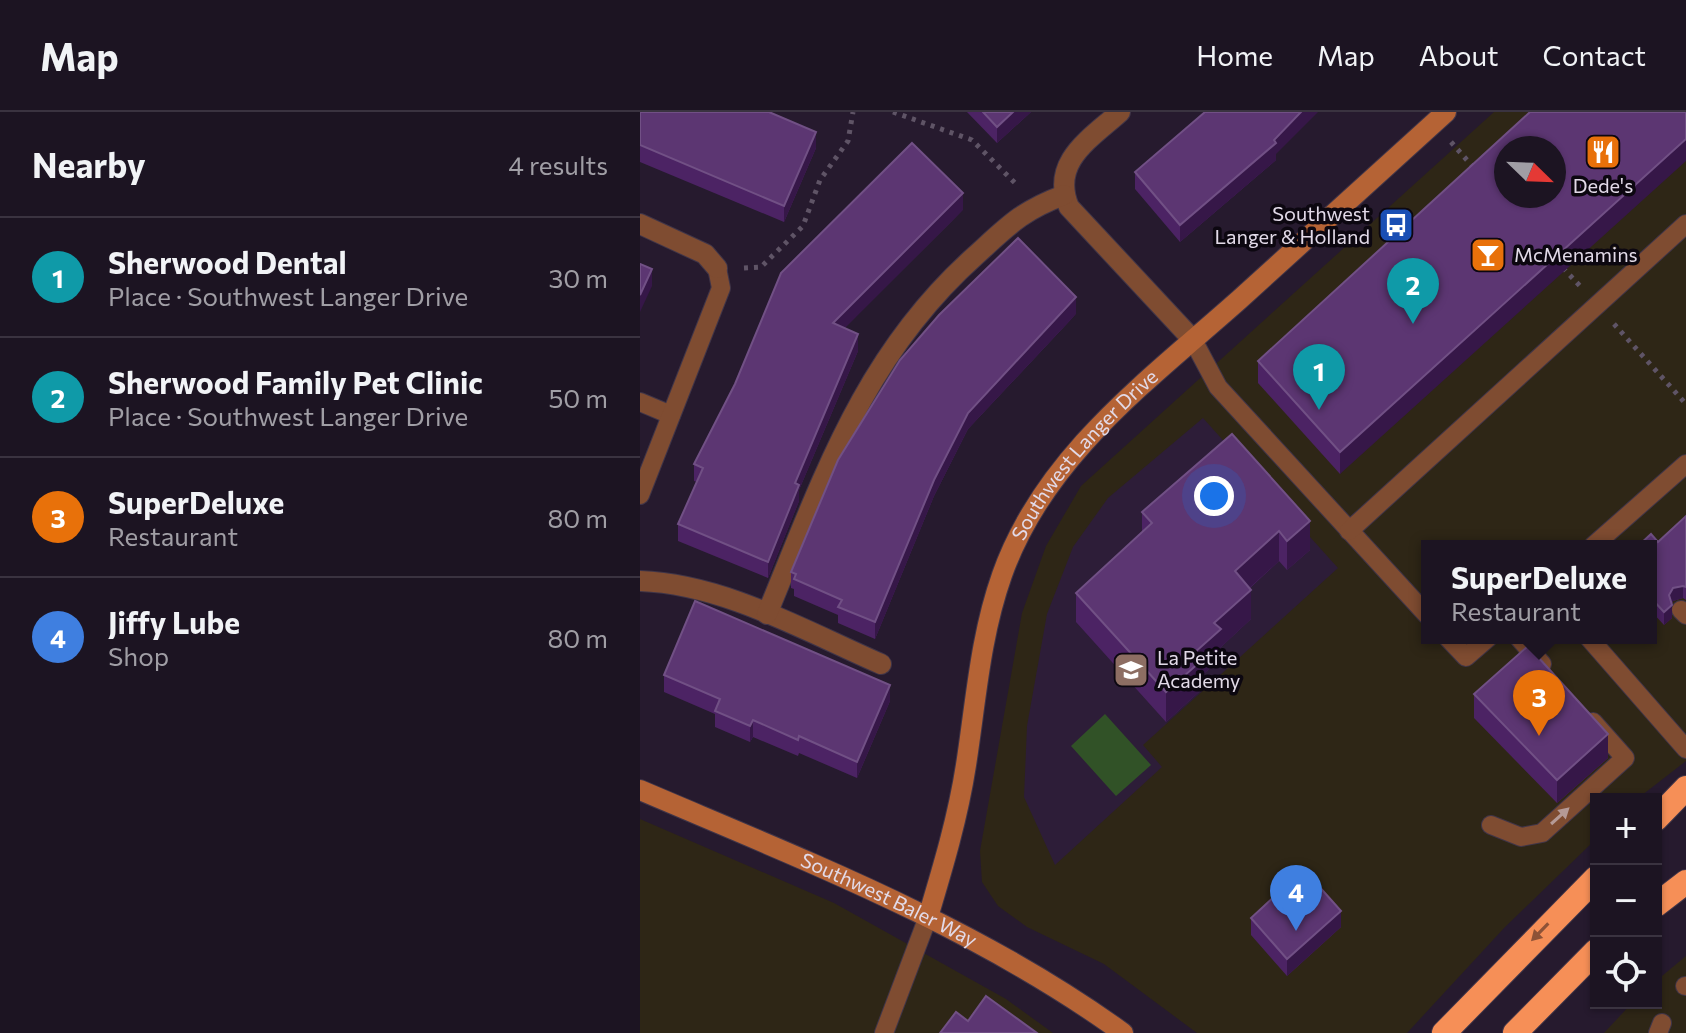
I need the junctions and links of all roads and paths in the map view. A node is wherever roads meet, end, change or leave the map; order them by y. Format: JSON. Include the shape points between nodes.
{"nodes":[{"id":1,"x":853,"y":112,"type":"edge"},
{"id":2,"x":893,"y":112,"type":"edge"},
{"id":3,"x":1120,"y":112,"type":"edge"},
{"id":4,"x":1440,"y":118,"type":"edge"},
{"id":5,"x":1481,"y":176,"type":"edge"},
{"id":6,"x":1064,"y":195,"type":"junction"},
{"id":7,"x":1028,"y":209,"type":"junction"},
{"id":8,"x":640,"y":224,"type":"edge"},
{"id":9,"x":1686,"y":224,"type":"edge"},
{"id":10,"x":1555,"y":258,"type":"edge"},
{"id":11,"x":717,"y":268,"type":"junction"},
{"id":12,"x":1597,"y":305,"type":"junction"},
{"id":13,"x":1193,"y":340,"type":"junction"},
{"id":14,"x":640,"y":402,"type":"edge"},
{"id":15,"x":1686,"y":404,"type":"edge"},
{"id":16,"x":671,"y":415,"type":"junction"},
{"id":17,"x":1686,"y":464,"type":"edge"},
{"id":18,"x":640,"y":495,"type":"edge"},
{"id":19,"x":1349,"y":531,"type":"junction"},
{"id":20,"x":1609,"y":540,"type":"edge"},
{"id":21,"x":640,"y":581,"type":"edge"},
{"id":22,"x":1421,"y":609,"type":"edge"},
{"id":23,"x":767,"y":614,"type":"junction"},
{"id":24,"x":1454,"y":644,"type":"edge"},
{"id":25,"x":1481,"y":644,"type":"edge"},
{"id":26,"x":1524,"y":644,"type":"edge"},
{"id":27,"x":1594,"y":644,"type":"edge"},
{"id":28,"x":881,"y":664,"type":"dead end"},
{"id":29,"x":1550,"y":674,"type":"edge"},
{"id":30,"x":1582,"y":710,"type":"edge"},
{"id":31,"x":1686,"y":749,"type":"edge"},
{"id":32,"x":1686,"y":788,"type":"edge"},
{"id":33,"x":640,"y":790,"type":"edge"},
{"id":34,"x":1662,"y":813,"type":"edge"},
{"id":35,"x":1491,"y":825,"type":"dead end"},
{"id":36,"x":1686,"y":882,"type":"edge"},
{"id":37,"x":1590,"y":884,"type":"edge"},
{"id":38,"x":1662,"y":900,"type":"edge"},
{"id":39,"x":928,"y":917,"type":"junction"},
{"id":40,"x":1590,"y":957,"type":"edge"},
{"id":41,"x":884,"y":1033,"type":"edge"},
{"id":42,"x":1123,"y":1033,"type":"edge"},
{"id":43,"x":1444,"y":1033,"type":"edge"},
{"id":44,"x":1515,"y":1033,"type":"edge"}],
"edges":[{"from":1,"to":11,"type":"path","via":[[848,141],[820,180],[803,226],[761,267]]},
{"from":2,"to":7,"type":"path","via":[[972,140],[1021,189]]},
{"from":3,"to":6,"type":"street","via":[[1067,165]]},
{"from":4,"to":5,"type":"path"},
{"from":4,"to":13,"type":"street","name":"Southwest Langer Drive"},
{"from":6,"to":7,"type":"street"},
{"from":6,"to":13,"type":"street","via":[[1069,207]]},
{"from":7,"to":23,"type":"street","via":[[958,271],[912,321],[869,383]]},
{"from":8,"to":11,"type":"street","via":[[705,254]]},
{"from":9,"to":12,"type":"lane"},
{"from":10,"to":12,"type":"path"},
{"from":11,"to":16,"type":"lane","via":[[721,288]]},
{"from":12,"to":15,"type":"path"},
{"from":12,"to":19,"type":"lane"},
{"from":13,"to":19,"type":"lane","via":[[1218,387]]},
{"from":13,"to":39,"type":"street","name":"Southwest Langer Drive","via":[[1084,442],[1057,473],[1019,535],[990,611],[966,768]]},
{"from":14,"to":16,"type":"lane"},
{"from":16,"to":18,"type":"lane"},
{"from":17,"to":20,"type":"lane"},
{"from":19,"to":22,"type":"lane"},
{"from":21,"to":23,"type":"street","via":[[696,588]]},
{"from":23,"to":28,"type":"street"},
{"from":24,"to":25,"type":"lane","via":[[1466,657]]},
{"from":26,"to":29,"type":"lane"},
{"from":27,"to":31,"type":"lane"},
{"from":35,"to":30,"type":"lane","one_way":true,"via":[[1521,837],[1542,833],[1625,758]]},
{"from":32,"to":34,"type":"highway"},
{"from":33,"to":39,"type":"street","name":"Southwest Baler Way"},
{"from":36,"to":38,"type":"highway"},
{"from":37,"to":43,"type":"highway","one_way":true},
{"from":39,"to":41,"type":"lane"},
{"from":39,"to":42,"type":"street","name":"Southwest Baler Way","via":[[1023,967]]},
{"from":40,"to":44,"type":"highway"}]}
